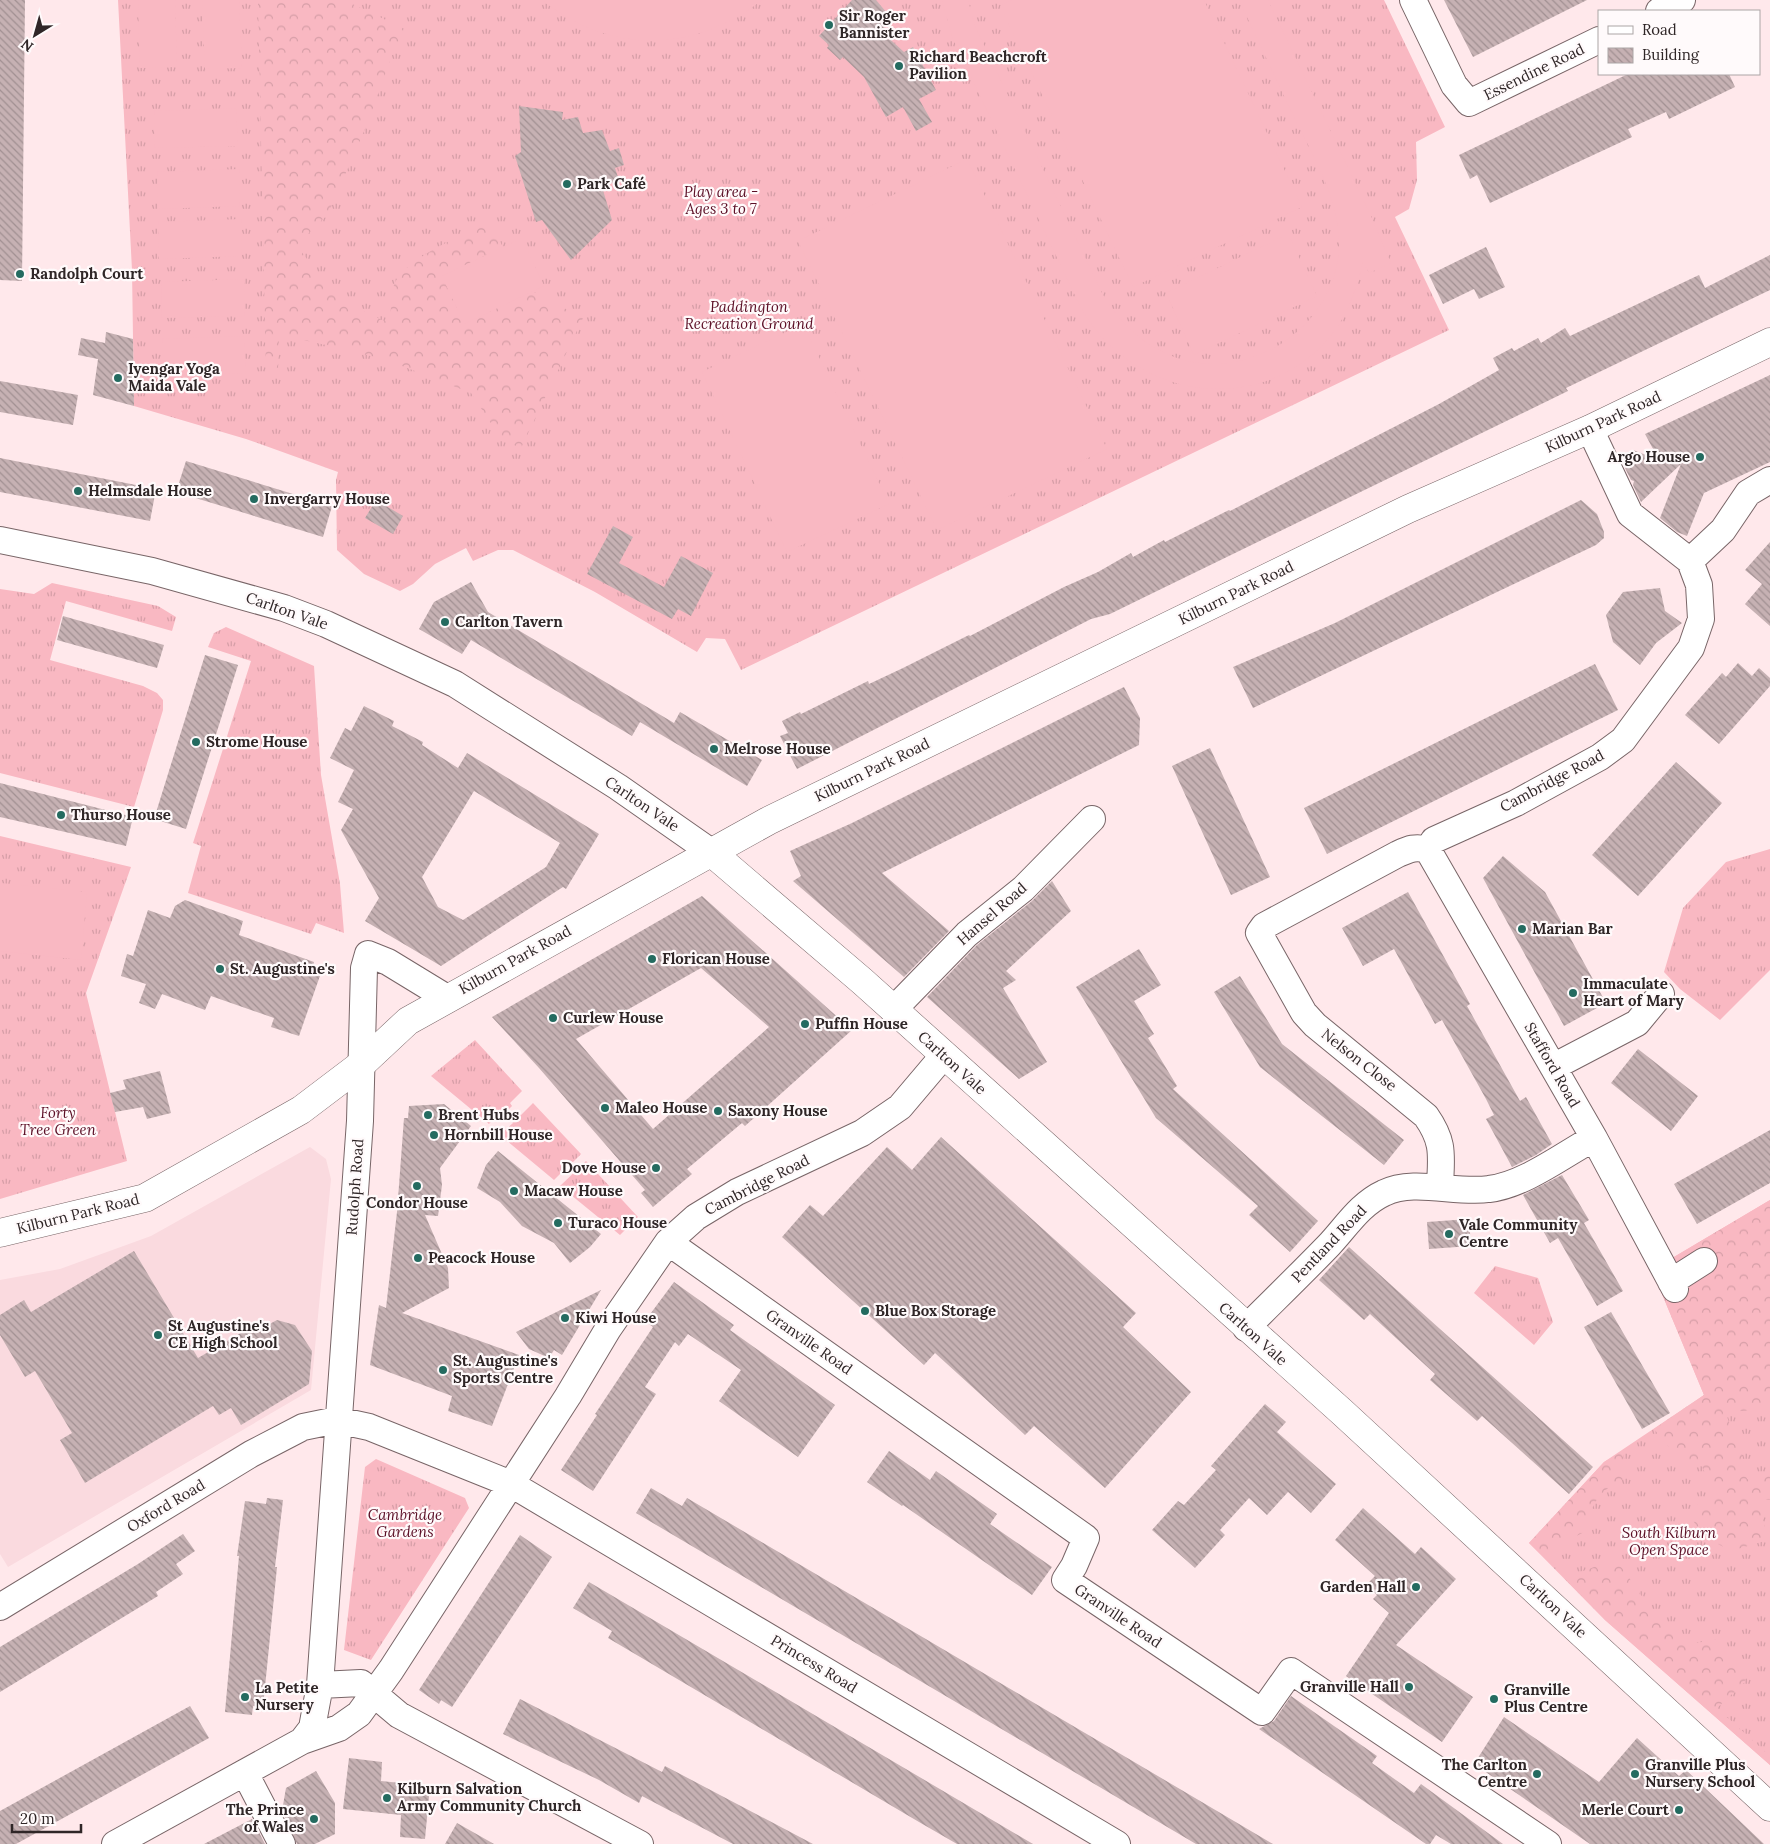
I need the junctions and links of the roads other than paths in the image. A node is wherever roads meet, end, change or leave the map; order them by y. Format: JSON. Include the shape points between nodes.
{"nodes":[{"id":1,"x":1413,"y":0,"type":"edge"},
{"id":2,"x":1682,"y":0,"type":"edge"},
{"id":3,"x":1661,"y":10,"type":"edge"},
{"id":4,"x":1598,"y":40,"type":"edge"},
{"id":5,"x":1770,"y":342,"type":"edge"},
{"id":6,"x":1590,"y":429,"type":"junction"},
{"id":7,"x":1770,"y":480,"type":"edge"},
{"id":8,"x":0,"y":540,"type":"edge"},
{"id":9,"x":1690,"y":561,"type":"junction"},
{"id":10,"x":1092,"y":819,"type":"dead end"},
{"id":11,"x":1428,"y":850,"type":"junction"},
{"id":12,"x":711,"y":852,"type":"junction"},
{"id":13,"x":1661,"y":994,"type":"dead end"},
{"id":14,"x":447,"y":998,"type":"junction"},
{"id":15,"x":893,"y":1010,"type":"junction"},
{"id":16,"x":944,"y":1056,"type":"junction"},
{"id":17,"x":363,"y":1063,"type":"junction"},
{"id":18,"x":1553,"y":1067,"type":"junction"},
{"id":19,"x":1594,"y":1138,"type":"junction"},
{"id":20,"x":1440,"y":1188,"type":"junction"},
{"id":21,"x":0,"y":1233,"type":"edge"},
{"id":22,"x":668,"y":1242,"type":"junction"},
{"id":23,"x":1704,"y":1261,"type":"dead end"},
{"id":24,"x":1246,"y":1328,"type":"junction"},
{"id":25,"x":337,"y":1420,"type":"junction"},
{"id":26,"x":511,"y":1484,"type":"junction"},
{"id":27,"x":0,"y":1607,"type":"edge"},
{"id":28,"x":320,"y":1685,"type":"junction"},
{"id":29,"x":374,"y":1693,"type":"junction"},
{"id":30,"x":302,"y":1741,"type":"junction"},
{"id":31,"x":245,"y":1773,"type":"junction"},
{"id":32,"x":1770,"y":1807,"type":"edge"},
{"id":33,"x":148,"y":1836,"type":"edge"},
{"id":34,"x":115,"y":1844,"type":"edge"},
{"id":35,"x":282,"y":1844,"type":"edge"},
{"id":36,"x":640,"y":1844,"type":"edge"},
{"id":37,"x":1117,"y":1844,"type":"edge"},
{"id":38,"x":1548,"y":1844,"type":"edge"}],
"edges":[{"from":1,"to":4,"type":"street","name":"Essendine Road","via":[[1454,85],[1469,103]]},
{"from":2,"to":3,"type":"street"},
{"from":5,"to":6,"type":"main road","name":"Kilburn Park Road"},
{"from":6,"to":9,"type":"street","via":[[1630,514]]},
{"from":6,"to":12,"type":"main road","name":"Kilburn Park Road","via":[[1408,508],[768,821]]},
{"from":7,"to":9,"type":"street","via":[[1748,493],[1723,530]]},
{"from":8,"to":12,"type":"street","name":"Carlton Vale","via":[[152,570],[284,608],[326,624],[455,684],[618,787]]},
{"from":9,"to":11,"type":"street","name":"Cambridge Road","via":[[1699,584],[1702,619],[1691,648],[1623,740],[1600,757],[1516,803],[1434,840]]},
{"from":10,"to":15,"type":"street","name":"Hansel Road","via":[[1023,889],[967,934]]},
{"from":11,"to":18,"type":"street","name":"Stafford Road"},
{"from":11,"to":20,"type":"street","name":"Nelson Close","via":[[1410,848],[1264,926],[1259,934],[1304,1013],[1426,1116],[1441,1144]]},
{"from":12,"to":14,"type":"main road","name":"Kilburn Park Road"},
{"from":12,"to":15,"type":"main road","name":"Carlton Vale"},
{"from":13,"to":18,"type":"street","via":[[1637,1023]]},
{"from":14,"to":17,"type":"main road","name":"Kilburn Park Road","via":[[408,1021]]},
{"from":14,"to":17,"type":"street","name":"Rudolph Road","via":[[388,962],[368,954],[364,968]]},
{"from":15,"to":16,"type":"main road","name":"Carlton Vale"},
{"from":16,"to":22,"type":"street","name":"Cambridge Road","via":[[900,1107],[862,1133],[737,1192],[696,1217]]},
{"from":16,"to":24,"type":"main road","name":"Carlton Vale"},
{"from":17,"to":21,"type":"main road","name":"Kilburn Park Road","via":[[301,1110],[145,1198]]},
{"from":17,"to":25,"type":"street","name":"Rudolph Road"},
{"from":18,"to":19,"type":"street","name":"Stafford Road"},
{"from":19,"to":20,"type":"street","name":"Pentland Road","via":[[1509,1184],[1468,1191]]},
{"from":19,"to":23,"type":"street","name":"Stafford Road","via":[[1673,1286]]},
{"from":20,"to":24,"type":"street","name":"Pentland Road","via":[[1412,1187],[1385,1192],[1365,1205]]},
{"from":22,"to":26,"type":"street","name":"Cambridge Road","via":[[608,1329]]},
{"from":22,"to":38,"type":"street","name":"Granville Road","via":[[1086,1538],[1065,1580],[1262,1712],[1291,1671]]},
{"from":24,"to":32,"type":"main road","name":"Carlton Vale","via":[[1342,1412]]},
{"from":25,"to":26,"type":"street","via":[[369,1427]]},
{"from":25,"to":27,"type":"street","name":"Oxford Road","via":[[303,1427],[251,1454]]},
{"from":25,"to":28,"type":"street"},
{"from":26,"to":29,"type":"street"},
{"from":26,"to":37,"type":"street","name":"Princess Road"},
{"from":28,"to":29,"type":"street","via":[[361,1683]]},
{"from":28,"to":30,"type":"street","via":[[312,1728]]},
{"from":29,"to":30,"type":"street","via":[[348,1723]]},
{"from":29,"to":36,"type":"street","via":[[399,1715]]},
{"from":30,"to":31,"type":"street"},
{"from":31,"to":33,"type":"street"},
{"from":31,"to":35,"type":"street"},
{"from":33,"to":34,"type":"street"}]}
